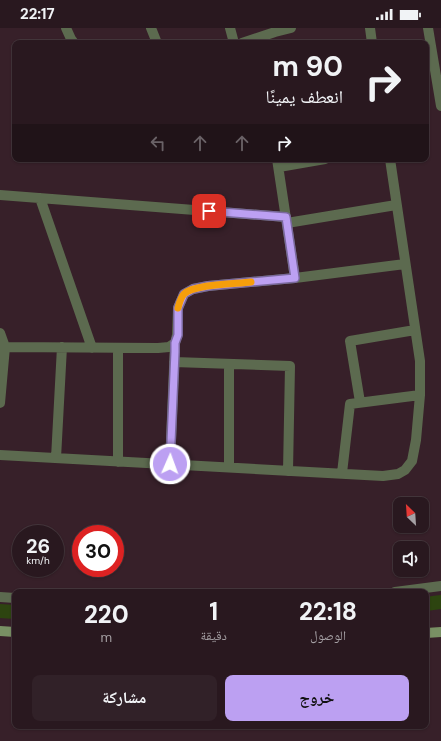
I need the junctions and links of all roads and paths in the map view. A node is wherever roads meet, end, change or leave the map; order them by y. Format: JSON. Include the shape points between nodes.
{"nodes":[{"id":1,"x":66,"y":28,"type":"edge"},
{"id":2,"x":151,"y":28,"type":"edge"},
{"id":3,"x":230,"y":28,"type":"edge"},
{"id":4,"x":291,"y":28,"type":"edge"},
{"id":5,"x":370,"y":28,"type":"edge"},
{"id":6,"x":428,"y":28,"type":"edge"},
{"id":7,"x":72,"y":40,"type":"edge"},
{"id":8,"x":156,"y":40,"type":"edge"},
{"id":9,"x":233,"y":40,"type":"edge"},
{"id":10,"x":260,"y":40,"type":"edge"},
{"id":11,"x":372,"y":40,"type":"edge"},
{"id":12,"x":441,"y":106,"type":"edge"},
{"id":13,"x":290,"y":162,"type":"edge"},
{"id":14,"x":390,"y":162,"type":"edge"},
{"id":15,"x":278,"y":163,"type":"edge"},
{"id":16,"x":0,"y":195,"type":"edge"},
{"id":17,"x":40,"y":198,"type":"junction"},
{"id":18,"x":396,"y":205,"type":"junction"},
{"id":19,"x":286,"y":220,"type":"junction"},
{"id":20,"x":405,"y":264,"type":"junction"},
{"id":21,"x":295,"y":278,"type":"junction"},
{"id":22,"x":415,"y":330,"type":"junction"},
{"id":23,"x":0,"y":333,"type":"edge"},
{"id":24,"x":175,"y":343,"type":"junction"},
{"id":25,"x":4,"y":347,"type":"junction"},
{"id":26,"x":62,"y":347,"type":"junction"},
{"id":27,"x":92,"y":348,"type":"junction"},
{"id":28,"x":118,"y":348,"type":"junction"},
{"id":29,"x":174,"y":362,"type":"junction"},
{"id":30,"x":229,"y":364,"type":"junction"},
{"id":31,"x":420,"y":395,"type":"junction"},
{"id":32,"x":360,"y":402,"type":"junction"},
{"id":33,"x":0,"y":403,"type":"edge"},
{"id":34,"x":0,"y":455,"type":"edge"},
{"id":35,"x":56,"y":458,"type":"junction"},
{"id":36,"x":118,"y":462,"type":"junction"},
{"id":37,"x":170,"y":464,"type":"junction"},
{"id":38,"x":229,"y":467,"type":"junction"},
{"id":39,"x":288,"y":471,"type":"junction"},
{"id":40,"x":342,"y":473,"type":"junction"},
{"id":41,"x":441,"y":586,"type":"edge"},
{"id":42,"x":418,"y":589,"type":"edge"},
{"id":43,"x":0,"y":597,"type":"edge"},
{"id":44,"x":12,"y":598,"type":"edge"},
{"id":45,"x":0,"y":631,"type":"edge"},
{"id":46,"x":12,"y":632,"type":"edge"},
{"id":47,"x":441,"y":632,"type":"edge"},
{"id":48,"x":429,"y":633,"type":"edge"}],
"edges":[{"from":1,"to":7,"type":"street"},
{"from":2,"to":8,"type":"street"},
{"from":3,"to":9,"type":"street"},
{"from":4,"to":10,"type":"street","via":[[275,32]]},
{"from":5,"to":11,"type":"street"},
{"from":6,"to":12,"type":"street"},
{"from":13,"to":15,"type":"street"},
{"from":14,"to":18,"type":"street"},
{"from":15,"to":19,"type":"street"},
{"from":16,"to":17,"type":"street"},
{"from":17,"to":19,"type":"street"},
{"from":17,"to":27,"type":"street"},
{"from":18,"to":19,"type":"street"},
{"from":18,"to":20,"type":"street"},
{"from":19,"to":21,"type":"street"},
{"from":20,"to":21,"type":"street"},
{"from":20,"to":22,"type":"street"},
{"from":21,"to":24,"type":"street","via":[[193,289],[184,294],[178,308],[178,335]]},
{"from":22,"to":31,"type":"street","via":[[420,361]]},
{"from":22,"to":32,"type":"street","via":[[350,341]]},
{"from":23,"to":25,"type":"street"},
{"from":24,"to":28,"type":"street","via":[[169,347],[158,348]]},
{"from":24,"to":29,"type":"street"},
{"from":25,"to":26,"type":"street"},
{"from":25,"to":33,"type":"street"},
{"from":26,"to":27,"type":"street"},
{"from":26,"to":35,"type":"street"},
{"from":27,"to":28,"type":"street"},
{"from":28,"to":36,"type":"street"},
{"from":29,"to":30,"type":"street"},
{"from":29,"to":37,"type":"street"},
{"from":30,"to":38,"type":"street"},
{"from":30,"to":39,"type":"street","via":[[290,366]]},
{"from":31,"to":32,"type":"street"},
{"from":31,"to":40,"type":"street","via":[[412,461],[405,470],[398,474],[383,476]]},
{"from":32,"to":40,"type":"street","via":[[350,404]]},
{"from":34,"to":35,"type":"street"},
{"from":35,"to":36,"type":"street"},
{"from":36,"to":37,"type":"street"},
{"from":37,"to":38,"type":"street"},
{"from":38,"to":39,"type":"street"},
{"from":39,"to":40,"type":"street"},
{"from":41,"to":42,"type":"street"},
{"from":43,"to":44,"type":"street"},
{"from":45,"to":46,"type":"street"},
{"from":47,"to":48,"type":"street"}]}
